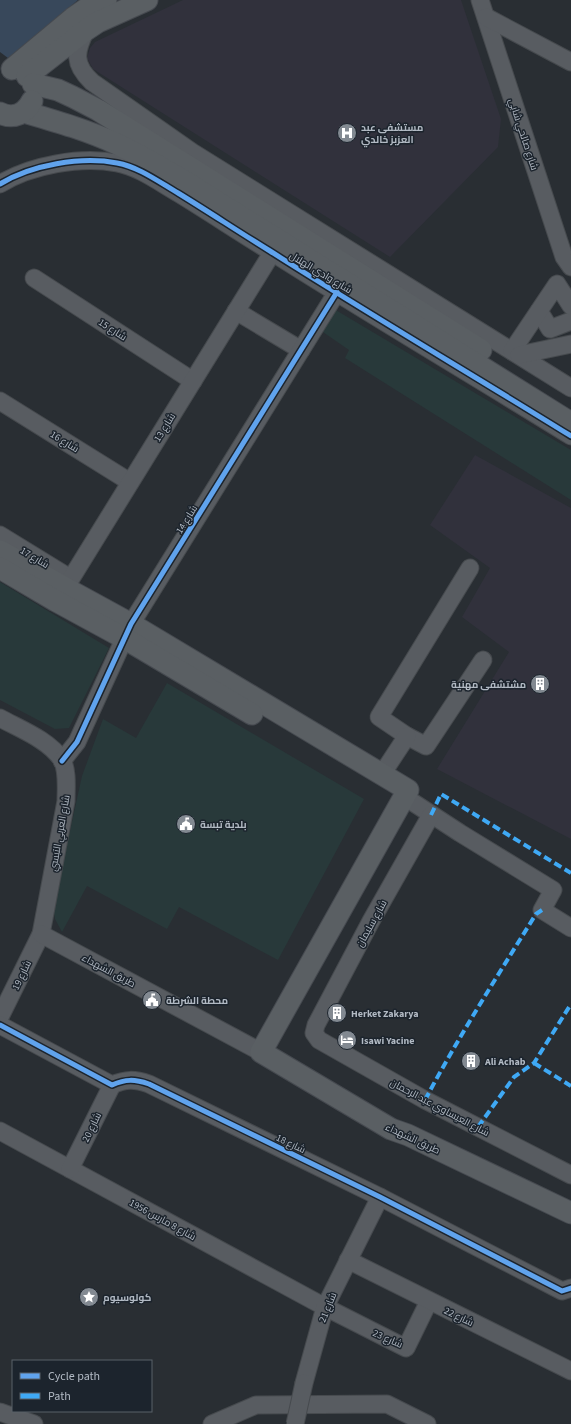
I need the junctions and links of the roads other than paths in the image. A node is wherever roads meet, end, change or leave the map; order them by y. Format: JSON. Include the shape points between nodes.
{"nodes":[{"id":1,"x":106,"y":0,"type":"edge"},
{"id":2,"x":147,"y":0,"type":"edge"},
{"id":3,"x":480,"y":0,"type":"edge"},
{"id":4,"x":486,"y":17,"type":"junction"},
{"id":5,"x":86,"y":30,"type":"junction"},
{"id":6,"x":571,"y":62,"type":"edge"},
{"id":7,"x":13,"y":72,"type":"edge"},
{"id":8,"x":7,"y":116,"type":"edge"},
{"id":9,"x":137,"y":169,"type":"junction"},
{"id":10,"x":166,"y":171,"type":"junction"},
{"id":11,"x":0,"y":184,"type":"edge"},
{"id":12,"x":186,"y":198,"type":"junction"},
{"id":13,"x":272,"y":253,"type":"junction"},
{"id":14,"x":571,"y":267,"type":"edge"},
{"id":15,"x":34,"y":278,"type":"dead end"},
{"id":16,"x":336,"y":292,"type":"junction"},
{"id":17,"x":571,"y":306,"type":"edge"},
{"id":18,"x":236,"y":311,"type":"junction"},
{"id":19,"x":539,"y":311,"type":"junction"},
{"id":20,"x":571,"y":321,"type":"edge"},
{"id":21,"x":571,"y":344,"type":"edge"},
{"id":22,"x":301,"y":350,"type":"junction"},
{"id":23,"x":515,"y":353,"type":"junction"},
{"id":24,"x":193,"y":381,"type":"junction"},
{"id":25,"x":571,"y":388,"type":"edge"},
{"id":26,"x":0,"y":401,"type":"edge"},
{"id":27,"x":571,"y":406,"type":"edge"},
{"id":28,"x":571,"y":423,"type":"edge"},
{"id":29,"x":571,"y":436,"type":"edge"},
{"id":30,"x":130,"y":482,"type":"junction"},
{"id":31,"x":0,"y":535,"type":"edge"},
{"id":32,"x":0,"y":551,"type":"edge"},
{"id":33,"x":0,"y":568,"type":"edge"},
{"id":34,"x":470,"y":568,"type":"dead end"},
{"id":35,"x":64,"y":589,"type":"junction"},
{"id":36,"x":127,"y":631,"type":"junction"},
{"id":37,"x":483,"y":660,"type":"dead end"},
{"id":38,"x":0,"y":718,"type":"edge"},
{"id":39,"x":407,"y":736,"type":"junction"},
{"id":40,"x":62,"y":761,"type":"junction"},
{"id":41,"x":382,"y":774,"type":"junction"},
{"id":42,"x":408,"y":798,"type":"junction"},
{"id":43,"x":431,"y":815,"type":"junction"},
{"id":44,"x":571,"y":928,"type":"edge"},
{"id":45,"x":41,"y":934,"type":"junction"},
{"id":46,"x":0,"y":1017,"type":"edge"},
{"id":47,"x":0,"y":1025,"type":"edge"},
{"id":48,"x":314,"y":1033,"type":"joint"},
{"id":49,"x":261,"y":1052,"type":"junction"},
{"id":50,"x":112,"y":1085,"type":"junction"},
{"id":51,"x":0,"y":1131,"type":"edge"},
{"id":52,"x":70,"y":1169,"type":"junction"},
{"id":53,"x":571,"y":1175,"type":"edge"},
{"id":54,"x":380,"y":1197,"type":"junction"},
{"id":55,"x":571,"y":1213,"type":"edge"},
{"id":56,"x":348,"y":1260,"type":"junction"},
{"id":57,"x":571,"y":1288,"type":"edge"},
{"id":58,"x":429,"y":1301,"type":"junction"},
{"id":59,"x":325,"y":1307,"type":"junction"},
{"id":60,"x":571,"y":1371,"type":"edge"},
{"id":61,"x":0,"y":1412,"type":"edge"},
{"id":62,"x":34,"y":1424,"type":"edge"},
{"id":63,"x":212,"y":1424,"type":"edge"},
{"id":64,"x":295,"y":1424,"type":"edge"},
{"id":65,"x":427,"y":1424,"type":"edge"}],
"edges":[{"from":1,"to":7,"type":"main road","via":[[73,18]]},
{"from":2,"to":5,"type":"main road"},
{"from":3,"to":4,"type":"street","name":"شارع صالحي شابي"},
{"from":4,"to":6,"type":"street"},
{"from":4,"to":14,"type":"street","name":"شارع صالحي شابي","via":[[564,257]]},
{"from":5,"to":7,"type":"main road"},
{"from":5,"to":23,"type":"street","via":[[77,55],[84,74],[92,82],[192,152]]},
{"from":7,"to":8,"type":"main road","via":[[34,92],[33,100],[29,106]]},
{"from":7,"to":27,"type":"main road","name":"شارع وادي الهلال","via":[[98,110]]},
{"from":8,"to":10,"type":"main road","name":"شارع وادي الهلال","via":[[66,124],[140,155]]},
{"from":9,"to":10,"type":"street","name":"شارع وادي الهلال"},
{"from":9,"to":11,"type":"street","name":"شارع وادي الهلال","via":[[95,160],[72,162],[27,172]]},
{"from":9,"to":12,"type":"street","name":"شارع وادي الهلال"},
{"from":10,"to":12,"type":"street","name":"شارع وادي الهلال"},
{"from":10,"to":28,"type":"main road","name":"شارع وادي الهلال"},
{"from":12,"to":13,"type":"street","name":"شارع وادي الهلال"},
{"from":13,"to":16,"type":"street","name":"شارع وادي الهلال"},
{"from":13,"to":18,"type":"street","name":"شارع 13"},
{"from":15,"to":24,"type":"street","name":"شارع 15"},
{"from":16,"to":22,"type":"street","name":"شارع 14"},
{"from":16,"to":29,"type":"street","name":"شارع وادي الهلال"},
{"from":17,"to":19,"type":"street","via":[[557,284]]},
{"from":18,"to":22,"type":"street"},
{"from":18,"to":24,"type":"street","name":"شارع 13"},
{"from":19,"to":20,"type":"street","via":[[550,329]]},
{"from":19,"to":23,"type":"street"},
{"from":21,"to":23,"type":"street"},
{"from":22,"to":36,"type":"street","name":"شارع 14"},
{"from":23,"to":25,"type":"street"},
{"from":24,"to":30,"type":"street","name":"شارع 13"},
{"from":26,"to":30,"type":"street","name":"شارع 16"},
{"from":30,"to":35,"type":"street","name":"شارع 13"},
{"from":31,"to":35,"type":"street","name":"شارع 17"},
{"from":32,"to":35,"type":"main road"},
{"from":33,"to":35,"type":"main road"},
{"from":34,"to":39,"type":"street","via":[[379,717]]},
{"from":35,"to":36,"type":"main road"},
{"from":36,"to":40,"type":"street","name":"شارع 14","via":[[77,742]]},
{"from":36,"to":41,"type":"main road"},
{"from":36,"to":42,"type":"main road"},
{"from":37,"to":39,"type":"street","via":[[426,746]]},
{"from":38,"to":40,"type":"street","via":[[41,741]]},
{"from":39,"to":41,"type":"street"},
{"from":40,"to":45,"type":"street","name":"شارع العربي التبسي","via":[[67,779],[66,801]]},
{"from":41,"to":42,"type":"main road"},
{"from":42,"to":43,"type":"street"},
{"from":42,"to":49,"type":"main road"},
{"from":43,"to":44,"type":"street","via":[[553,890],[542,910]]},
{"from":43,"to":48,"type":"street","name":"شارع سليمان"},
{"from":45,"to":46,"type":"street","name":"شارع 19"},
{"from":45,"to":49,"type":"street","name":"طريق الشهداء"},
{"from":47,"to":50,"type":"street"},
{"from":48,"to":53,"type":"street","name":"شارع العيساوي عبد الرحمان","via":[[319,1040],[419,1096]]},
{"from":49,"to":55,"type":"main road","name":"طريق الشهداء","via":[[392,1129]]},
{"from":50,"to":52,"type":"street","name":"شارع 20"},
{"from":50,"to":54,"type":"street","name":"شارع 18","via":[[135,1080],[149,1084]]},
{"from":51,"to":52,"type":"street","name":"شارع 8 مارس 1956"},
{"from":52,"to":59,"type":"street","name":"شارع 8 مارس 1956"},
{"from":54,"to":56,"type":"street","name":"شارع 21"},
{"from":54,"to":57,"type":"street","name":"شارع 18","via":[[562,1291]]},
{"from":56,"to":58,"type":"street","name":"شارع 22"},
{"from":56,"to":59,"type":"street","name":"شارع 21"},
{"from":58,"to":59,"type":"street","name":"شارع 23","via":[[406,1348]]},
{"from":58,"to":60,"type":"street","name":"شارع 22"},
{"from":59,"to":64,"type":"street","name":"شارع 21","bridge":true},
{"from":61,"to":62,"type":"street"},
{"from":63,"to":65,"type":"street","via":[[256,1405],[387,1404]]}]}
